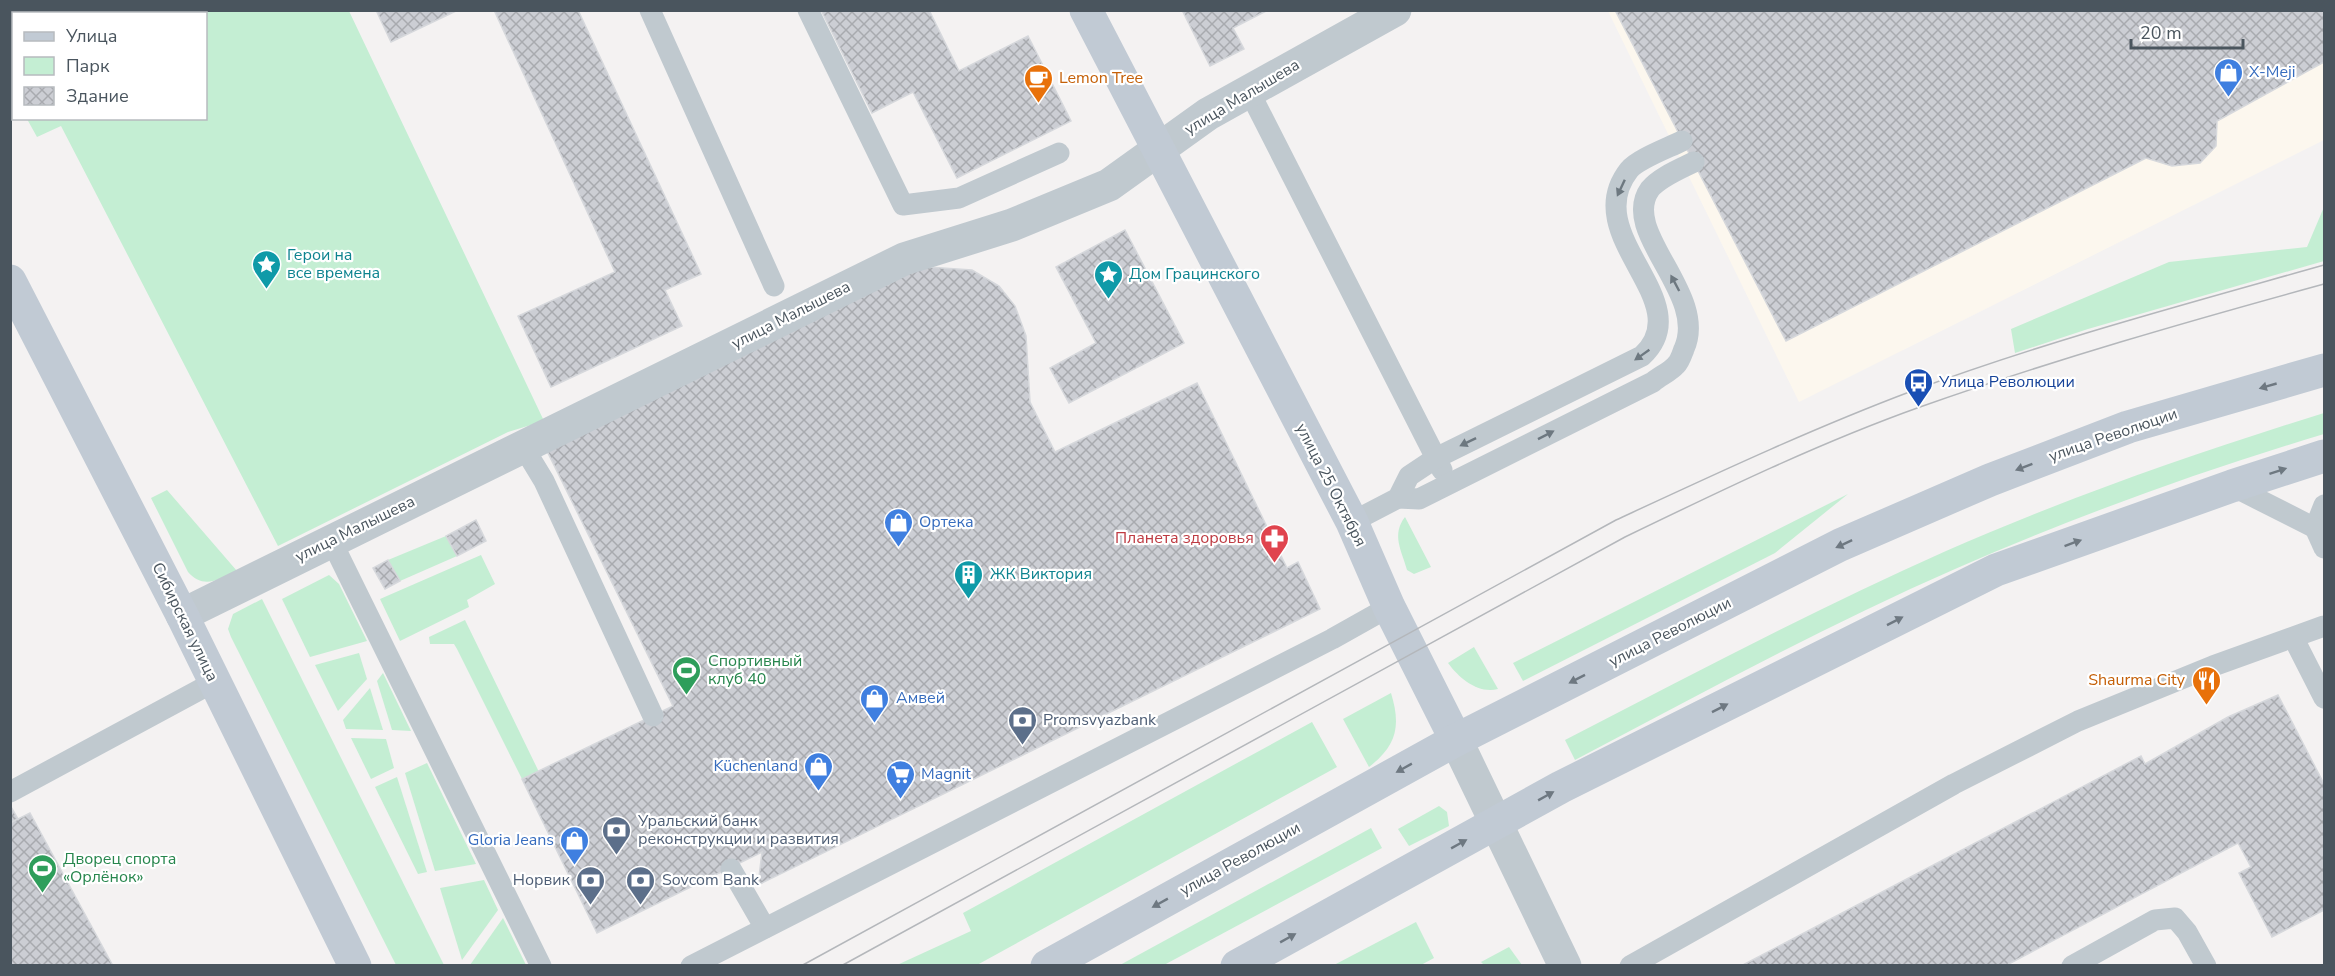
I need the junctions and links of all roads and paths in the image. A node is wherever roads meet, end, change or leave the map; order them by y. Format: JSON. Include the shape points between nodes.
{"nodes":[{"id":1,"x":650,"y":10,"type":"edge"},
{"id":2,"x":808,"y":10,"type":"edge"},
{"id":3,"x":1086,"y":10,"type":"edge"},
{"id":4,"x":1395,"y":10,"type":"edge"},
{"id":5,"x":1249,"y":91,"type":"junction"},
{"id":6,"x":1682,"y":141,"type":"dead end"},
{"id":7,"x":1158,"y":151,"type":"junction"},
{"id":8,"x":1059,"y":153,"type":"dead end"},
{"id":9,"x":1694,"y":162,"type":"dead end"},
{"id":10,"x":10,"y":281,"type":"edge"},
{"id":11,"x":774,"y":286,"type":"dead end"},
{"id":12,"x":2325,"y":370,"type":"edge"},
{"id":13,"x":524,"y":448,"type":"junction"},
{"id":14,"x":2325,"y":456,"type":"edge"},
{"id":15,"x":1436,"y":458,"type":"junction"},
{"id":16,"x":1448,"y":484,"type":"junction"},
{"id":17,"x":2232,"y":486,"type":"junction"},
{"id":18,"x":1398,"y":498,"type":"junction"},
{"id":19,"x":2325,"y":506,"type":"edge"},
{"id":20,"x":1352,"y":522,"type":"junction"},
{"id":21,"x":2315,"y":528,"type":"junction"},
{"id":22,"x":331,"y":540,"type":"junction"},
{"id":23,"x":2325,"y":548,"type":"edge"},
{"id":24,"x":1389,"y":607,"type":"junction"},
{"id":25,"x":182,"y":615,"type":"junction"},
{"id":26,"x":2325,"y":626,"type":"edge"},
{"id":27,"x":2294,"y":639,"type":"junction"},
{"id":28,"x":214,"y":682,"type":"junction"},
{"id":29,"x":2325,"y":698,"type":"edge"},
{"id":30,"x":653,"y":717,"type":"dead end"},
{"id":31,"x":1456,"y":740,"type":"junction"},
{"id":32,"x":10,"y":792,"type":"edge"},
{"id":33,"x":1495,"y":824,"type":"junction"},
{"id":34,"x":731,"y":869,"type":"dead end"},
{"id":35,"x":765,"y":928,"type":"junction"},
{"id":36,"x":1557,"y":958,"type":"edge"},
{"id":37,"x":354,"y":966,"type":"edge"},
{"id":38,"x":541,"y":966,"type":"edge"},
{"id":39,"x":691,"y":966,"type":"edge"},
{"id":40,"x":1047,"y":966,"type":"edge"},
{"id":41,"x":1237,"y":966,"type":"edge"},
{"id":42,"x":1630,"y":966,"type":"edge"},
{"id":43,"x":2072,"y":966,"type":"edge"},
{"id":44,"x":2206,"y":966,"type":"edge"}],
"edges":[{"from":1,"to":11,"type":"lane"},
{"from":2,"to":8,"type":"lane","via":[[903,205],[959,198]]},
{"from":3,"to":7,"type":"main road","name":"улица 25 Октября"},
{"from":4,"to":5,"type":"street","name":"улица Малышева"},
{"from":5,"to":7,"type":"street","name":"улица Малышева","via":[[1208,114]]},
{"from":5,"to":15,"type":"lane"},
{"from":6,"to":15,"type":"lane","one_way":true,"via":[[1630,170],[1617,197],[1618,224],[1627,249],[1657,304],[1660,318],[1653,346],[1642,356]]},
{"from":7,"to":13,"type":"street","name":"улица Малышева","via":[[1109,185],[1012,225],[904,259]]},
{"from":7,"to":20,"type":"main road","name":"улица 25 Октября"},
{"from":16,"to":9,"type":"lane","one_way":true,"via":[[1653,381],[1677,364],[1689,338],[1690,316],[1645,224],[1645,206],[1650,190]]},
{"from":10,"to":25,"type":"main road","name":"Сибирская улица"},
{"from":12,"to":31,"type":"main road","name":"улица Революции","one_way":true,"via":[[2128,427],[1990,480],[1840,545]]},
{"from":13,"to":22,"type":"street","name":"улица Малышева"},
{"from":13,"to":30,"type":"lane","via":[[544,481]]},
{"from":17,"to":14,"type":"main road","one_way":true},
{"from":15,"to":16,"type":"lane"},
{"from":15,"to":18,"type":"lane","via":[[1408,476]]},
{"from":16,"to":18,"type":"lane","via":[[1419,500]]},
{"from":17,"to":21,"type":"lane"},
{"from":33,"to":17,"type":"main road","one_way":true,"via":[[1561,787],[1996,570]]},
{"from":18,"to":20,"type":"lane"},
{"from":19,"to":21,"type":"lane"},
{"from":20,"to":24,"type":"main road","name":"улица 25 Октября"},
{"from":21,"to":23,"type":"lane"},
{"from":22,"to":25,"type":"street","name":"улица Малышева"},
{"from":22,"to":38,"type":"lane"},
{"from":24,"to":31,"type":"main road","name":"улица 25 Октября"},
{"from":24,"to":35,"type":"lane"},
{"from":25,"to":28,"type":"main road","name":"Сибирская улица"},
{"from":26,"to":27,"type":"lane"},
{"from":27,"to":29,"type":"lane"},
{"from":27,"to":42,"type":"lane","via":[[2213,666],[2078,721],[1954,784]]},
{"from":28,"to":32,"type":"lane"},
{"from":28,"to":37,"type":"main road","name":"Сибирская улица"},
{"from":31,"to":33,"type":"street","name":"улица 25 Октября"},
{"from":31,"to":40,"type":"main road","name":"улица Революции","one_way":true},
{"from":33,"to":36,"type":"street","name":"улица 25 Октября"},
{"from":41,"to":33,"type":"main road","one_way":true},
{"from":34,"to":35,"type":"lane"},
{"from":35,"to":39,"type":"lane"},
{"from":43,"to":44,"type":"lane","via":[[2155,920],[2175,918]]}]}
